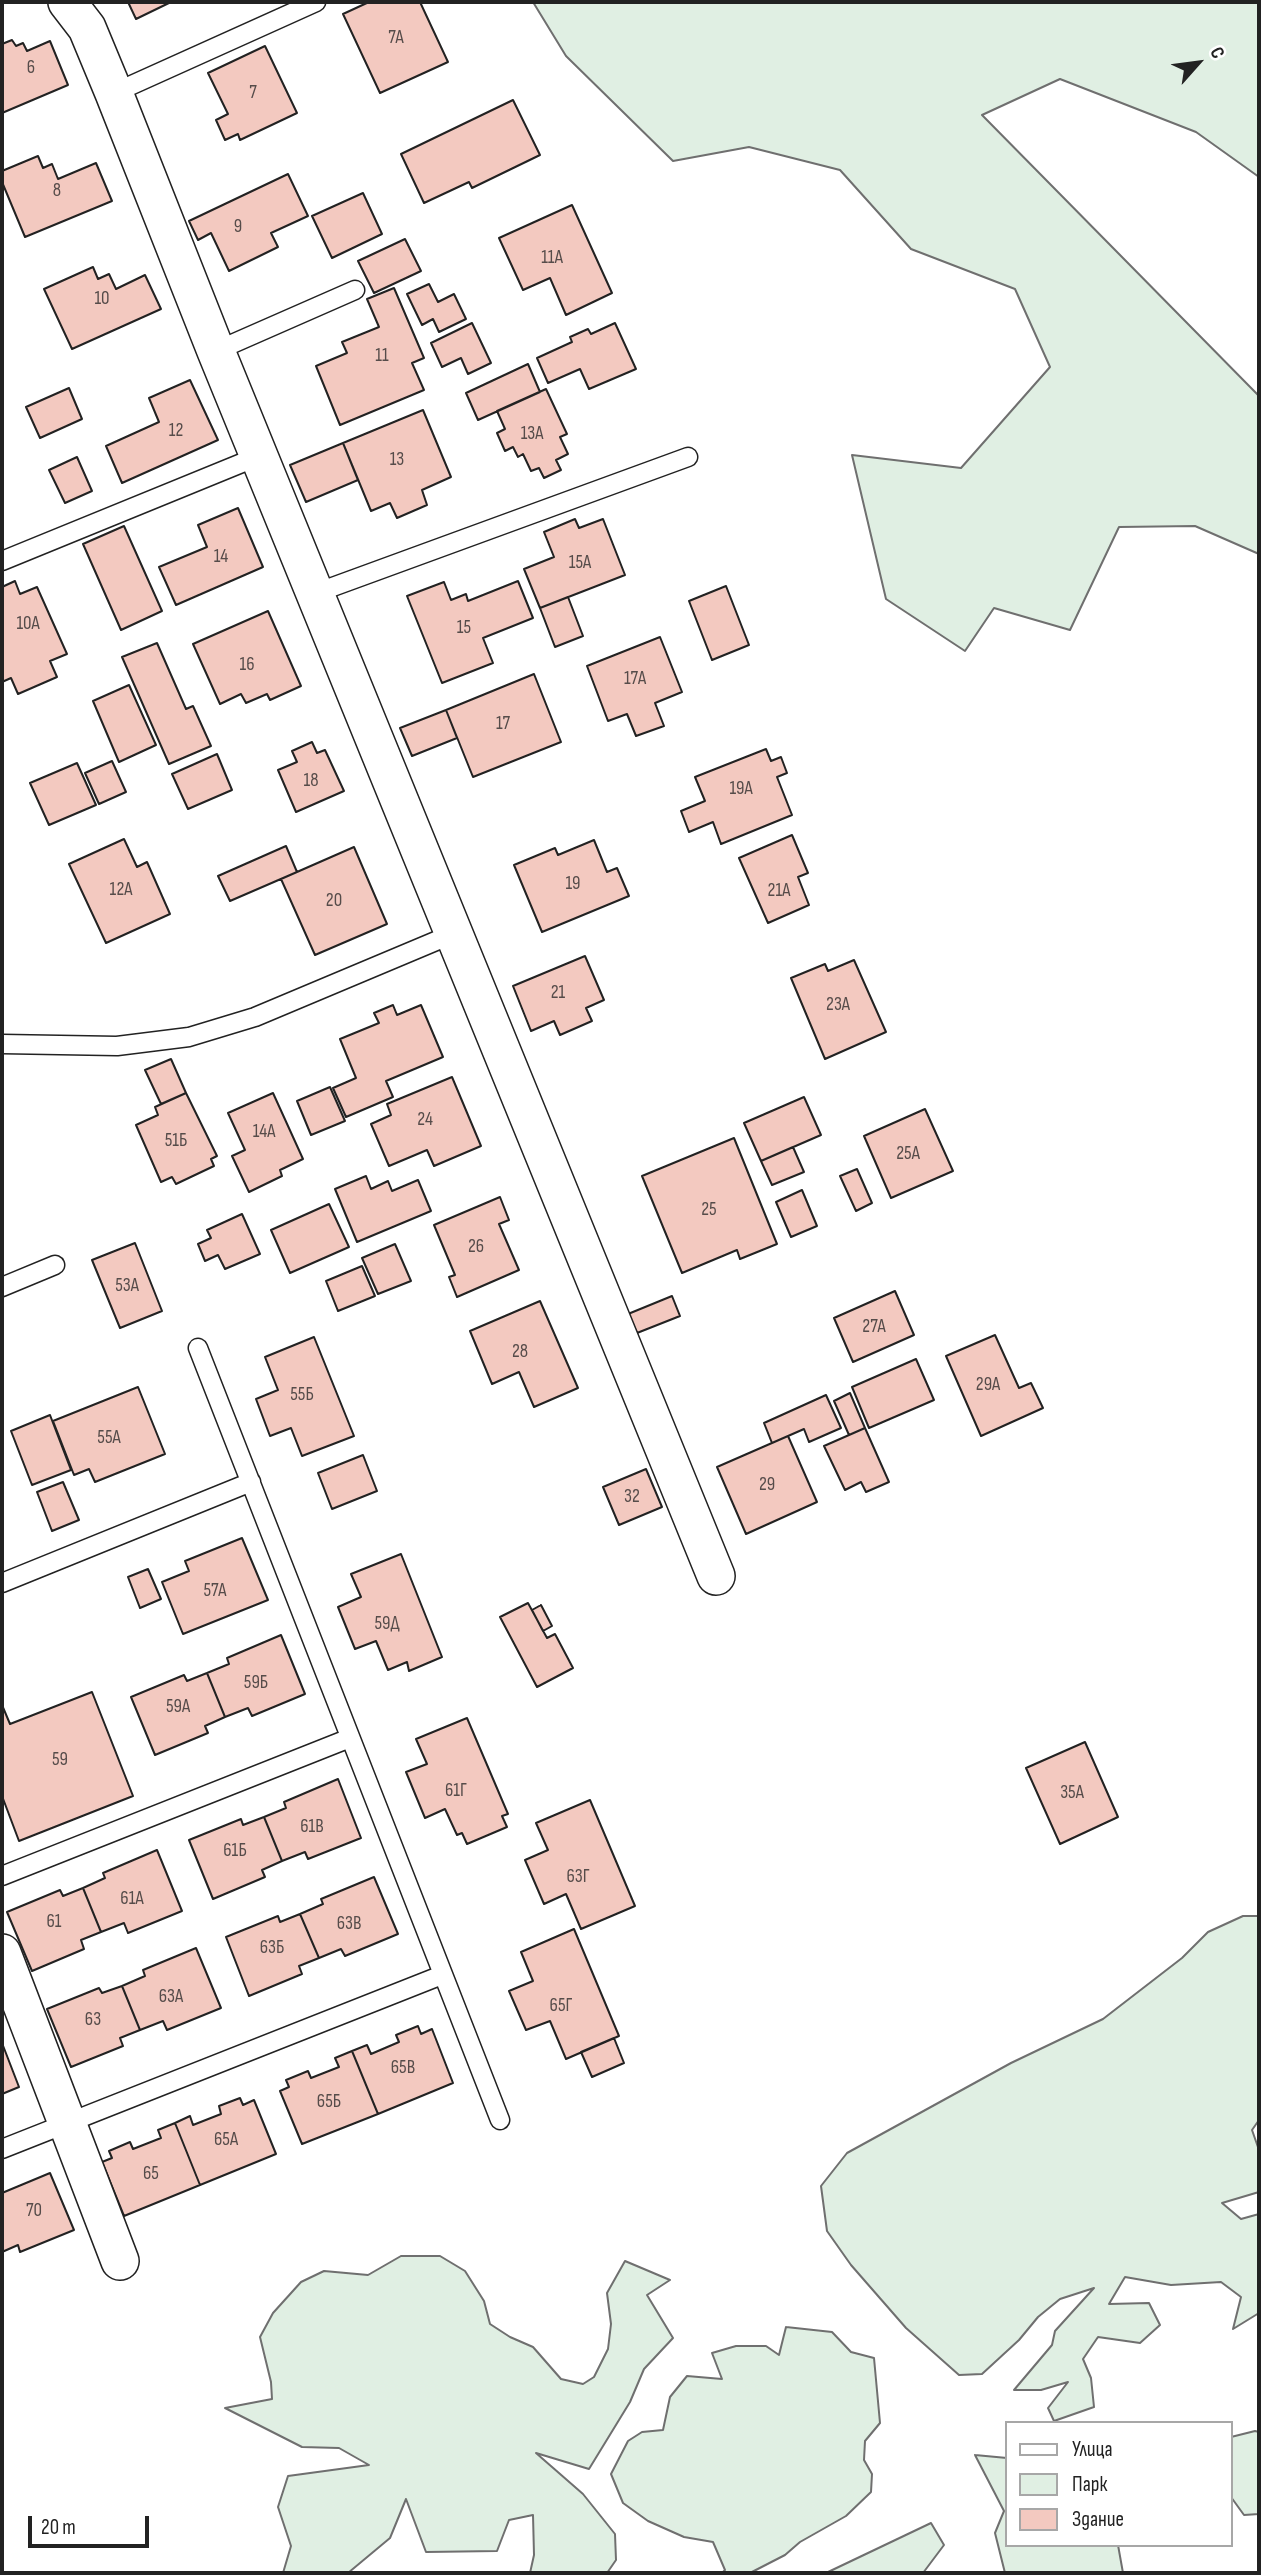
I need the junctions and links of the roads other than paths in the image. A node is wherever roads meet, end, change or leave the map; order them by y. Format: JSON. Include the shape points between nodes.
{"nodes":[{"id":1,"x":67,"y":2,"type":"edge"},
{"id":2,"x":316,"y":2,"type":"edge"},
{"id":3,"x":114,"y":93,"type":"junction"},
{"id":4,"x":355,"y":290,"type":"dead end"},
{"id":5,"x":216,"y":351,"type":"junction"},
{"id":6,"x":259,"y":456,"type":"junction"},
{"id":7,"x":688,"y":457,"type":"dead end"},
{"id":8,"x":2,"y":561,"type":"edge"},
{"id":9,"x":316,"y":593,"type":"junction"},
{"id":10,"x":455,"y":933,"type":"junction"},
{"id":11,"x":2,"y":1044,"type":"edge"},
{"id":12,"x":55,"y":1265,"type":"dead end"},
{"id":13,"x":2,"y":1287,"type":"edge"},
{"id":14,"x":198,"y":1348,"type":"dead end"},
{"id":15,"x":251,"y":1482,"type":"junction"},
{"id":16,"x":716,"y":1576,"type":"dead end"},
{"id":17,"x":2,"y":1583,"type":"edge"},
{"id":18,"x":350,"y":1738,"type":"junction"},
{"id":19,"x":2,"y":1876,"type":"edge"},
{"id":20,"x":2,"y":1953,"type":"edge"},
{"id":21,"x":442,"y":1975,"type":"junction"},
{"id":22,"x":500,"y":2120,"type":"dead end"},
{"id":23,"x":67,"y":2123,"type":"junction"},
{"id":24,"x":2,"y":2149,"type":"edge"},
{"id":25,"x":120,"y":2262,"type":"dead end"}],
"edges":[{"from":1,"to":3,"type":"street","via":[[87,28]]},
{"from":2,"to":3,"type":"lane"},
{"from":3,"to":5,"type":"street"},
{"from":4,"to":5,"type":"lane"},
{"from":5,"to":6,"type":"street"},
{"from":6,"to":8,"type":"lane"},
{"from":6,"to":9,"type":"street"},
{"from":7,"to":9,"type":"lane"},
{"from":9,"to":10,"type":"street"},
{"from":10,"to":11,"type":"lane","via":[[255,1017],[189,1037],[117,1046]]},
{"from":10,"to":16,"type":"street"},
{"from":12,"to":13,"type":"lane"},
{"from":14,"to":15,"type":"lane"},
{"from":15,"to":17,"type":"lane"},
{"from":15,"to":18,"type":"lane"},
{"from":18,"to":19,"type":"lane"},
{"from":18,"to":21,"type":"lane"},
{"from":20,"to":23,"type":"street"},
{"from":21,"to":22,"type":"lane"},
{"from":21,"to":23,"type":"lane"},
{"from":23,"to":24,"type":"lane"},
{"from":23,"to":25,"type":"street"}]}
